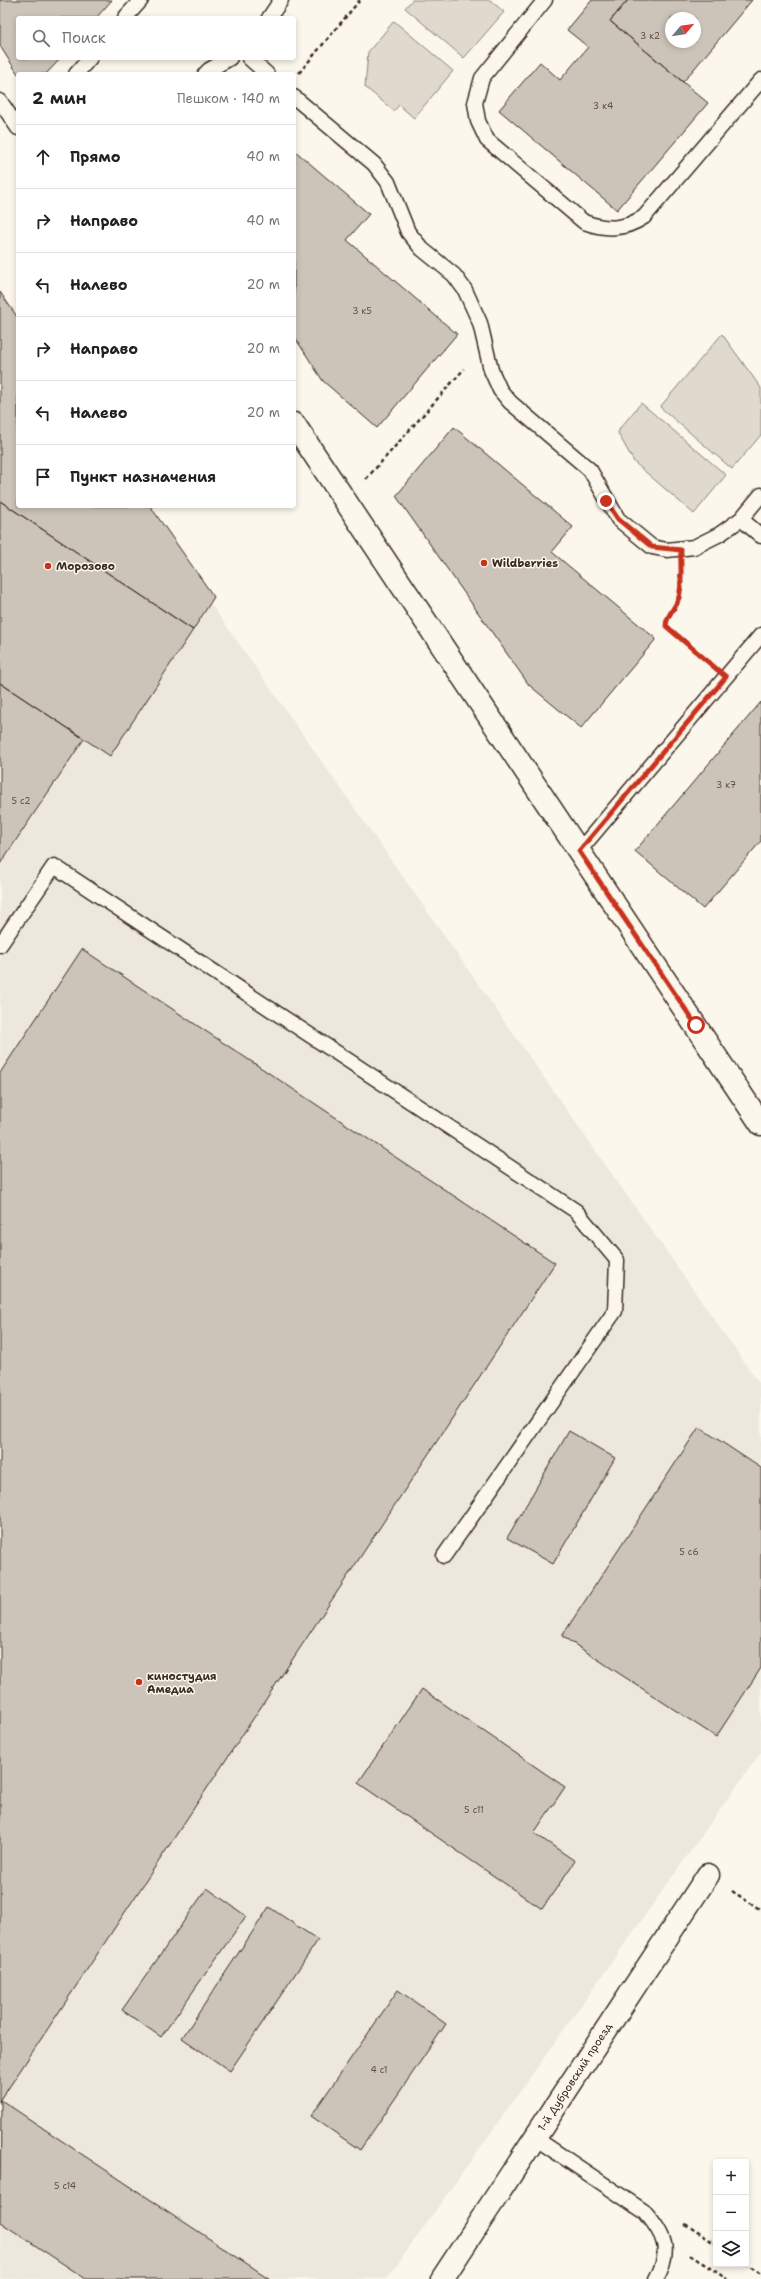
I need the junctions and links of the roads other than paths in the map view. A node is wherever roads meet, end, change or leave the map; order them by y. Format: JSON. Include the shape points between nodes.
{"nodes":[{"id":1,"x":141,"y":0,"type":"edge"},
{"id":2,"x":281,"y":0,"type":"edge"},
{"id":3,"x":546,"y":0,"type":"edge"},
{"id":4,"x":127,"y":16,"type":"edge"},
{"id":5,"x":270,"y":16,"type":"edge"},
{"id":6,"x":88,"y":60,"type":"edge"},
{"id":7,"x":226,"y":60,"type":"edge"},
{"id":8,"x":251,"y":60,"type":"edge"},
{"id":9,"x":78,"y":72,"type":"edge"},
{"id":10,"x":207,"y":72,"type":"edge"},
{"id":11,"x":265,"y":72,"type":"edge"},
{"id":12,"x":761,"y":80,"type":"edge"},
{"id":13,"x":296,"y":98,"type":"edge"},
{"id":14,"x":0,"y":100,"type":"edge"},
{"id":15,"x":16,"y":125,"type":"edge"},
{"id":16,"x":296,"y":427,"type":"edge"},
{"id":17,"x":761,"y":495,"type":"edge"},
{"id":18,"x":741,"y":518,"type":"junction"},
{"id":19,"x":761,"y":536,"type":"edge"},
{"id":20,"x":761,"y":635,"type":"edge"},
{"id":21,"x":579,"y":851,"type":"junction"},
{"id":22,"x":0,"y":945,"type":"edge"},
{"id":23,"x":761,"y":1122,"type":"edge"},
{"id":24,"x":444,"y":1556,"type":"dead end"},
{"id":25,"x":708,"y":1875,"type":"road end"},
{"id":26,"x":535,"y":2138,"type":"junction"},
{"id":27,"x":442,"y":2279,"type":"edge"},
{"id":28,"x":656,"y":2279,"type":"edge"}],
"edges":[{"from":1,"to":4,"type":"lane"},
{"from":2,"to":5,"type":"lane"},
{"from":3,"to":12,"type":"lane","via":[[482,78],[475,103],[478,121],[487,140],[584,222],[599,228],[624,227],[644,217]]},
{"from":6,"to":9,"type":"lane"},
{"from":7,"to":10,"type":"lane"},
{"from":8,"to":11,"type":"lane"},
{"from":13,"to":18,"type":"lane","via":[[382,174],[393,191],[408,232],[422,249],[454,275],[465,290],[480,323],[491,370],[500,390],[510,402],[590,470],[618,519],[652,547],[681,550],[705,542]]},
{"from":14,"to":15,"type":"lane"},
{"from":16,"to":21,"type":"street"},
{"from":17,"to":18,"type":"lane"},
{"from":18,"to":19,"type":"lane"},
{"from":20,"to":21,"type":"lane"},
{"from":21,"to":23,"type":"street"},
{"from":22,"to":24,"type":"lane","via":[[54,866],[576,1211],[617,1260],[615,1310]]},
{"from":25,"to":26,"type":"street","name":"1-й Дубровский проезд"},
{"from":26,"to":27,"type":"street","name":"1-й Дубровский проезд"},
{"from":26,"to":28,"type":"lane","via":[[645,2212],[663,2237],[665,2252],[662,2269]]}]}
